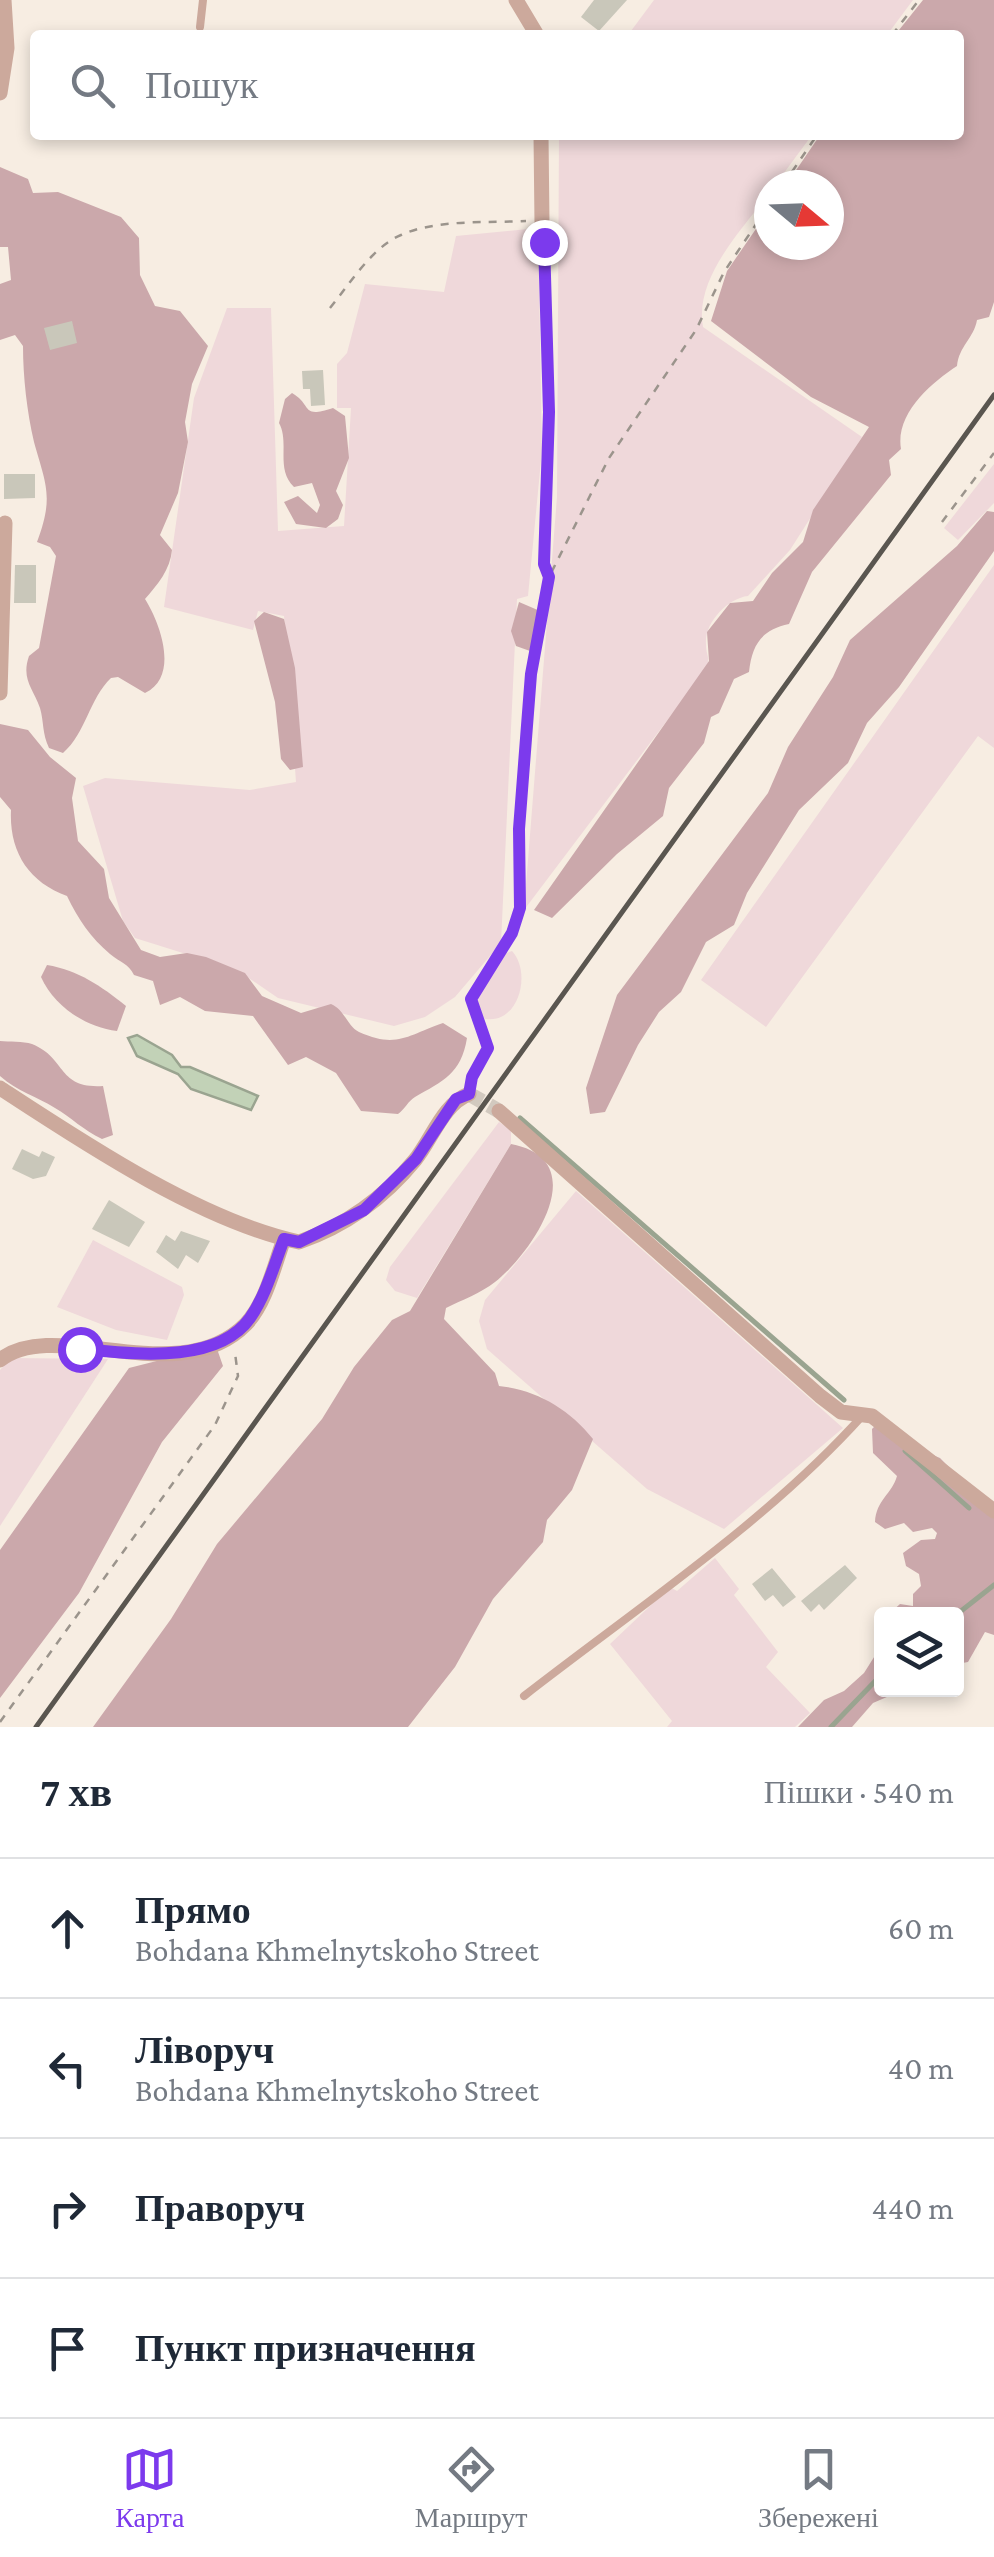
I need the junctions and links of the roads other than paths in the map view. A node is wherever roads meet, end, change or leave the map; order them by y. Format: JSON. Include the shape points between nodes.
{"nodes":[{"id":1,"x":4,"y":0,"type":"edge"},
{"id":2,"x":203,"y":0,"type":"edge"},
{"id":3,"x":516,"y":0,"type":"edge"},
{"id":4,"x":200,"y":28,"type":"dead end"},
{"id":5,"x":533,"y":30,"type":"edge"},
{"id":6,"x":0,"y":93,"type":"edge"},
{"id":7,"x":540,"y":140,"type":"edge"},
{"id":8,"x":542,"y":222,"type":"road end"},
{"id":9,"x":5,"y":523,"type":"dead end"},
{"id":10,"x":0,"y":694,"type":"edge"},
{"id":11,"x":0,"y":1088,"type":"edge"},
{"id":12,"x":469,"y":1094,"type":"road end"},
{"id":13,"x":499,"y":1111,"type":"tunnel mouth"},
{"id":14,"x":284,"y":1239,"type":"junction"},
{"id":15,"x":0,"y":1360,"type":"edge"},
{"id":16,"x":864,"y":1415,"type":"junction"},
{"id":17,"x":994,"y":1511,"type":"edge"},
{"id":18,"x":524,"y":1696,"type":"dead end"}],
"edges":[{"from":1,"to":6,"type":"street","via":[[7,48]]},
{"from":2,"to":4,"type":"lane"},
{"from":3,"to":5,"type":"street"},
{"from":7,"to":8,"type":"street"},
{"from":9,"to":10,"type":"street"},
{"from":11,"to":14,"type":"street","via":[[138,1175]]},
{"from":12,"to":14,"type":"street","via":[[456,1099],[416,1159],[364,1210],[310,1239]]},
{"from":13,"to":16,"type":"street","via":[[820,1396],[841,1412]]},
{"from":14,"to":15,"type":"street","via":[[259,1303],[233,1334],[179,1354],[42,1346],[11,1351]]},
{"from":16,"to":17,"type":"street"},
{"from":16,"to":18,"type":"lane","via":[[817,1462]]}]}
